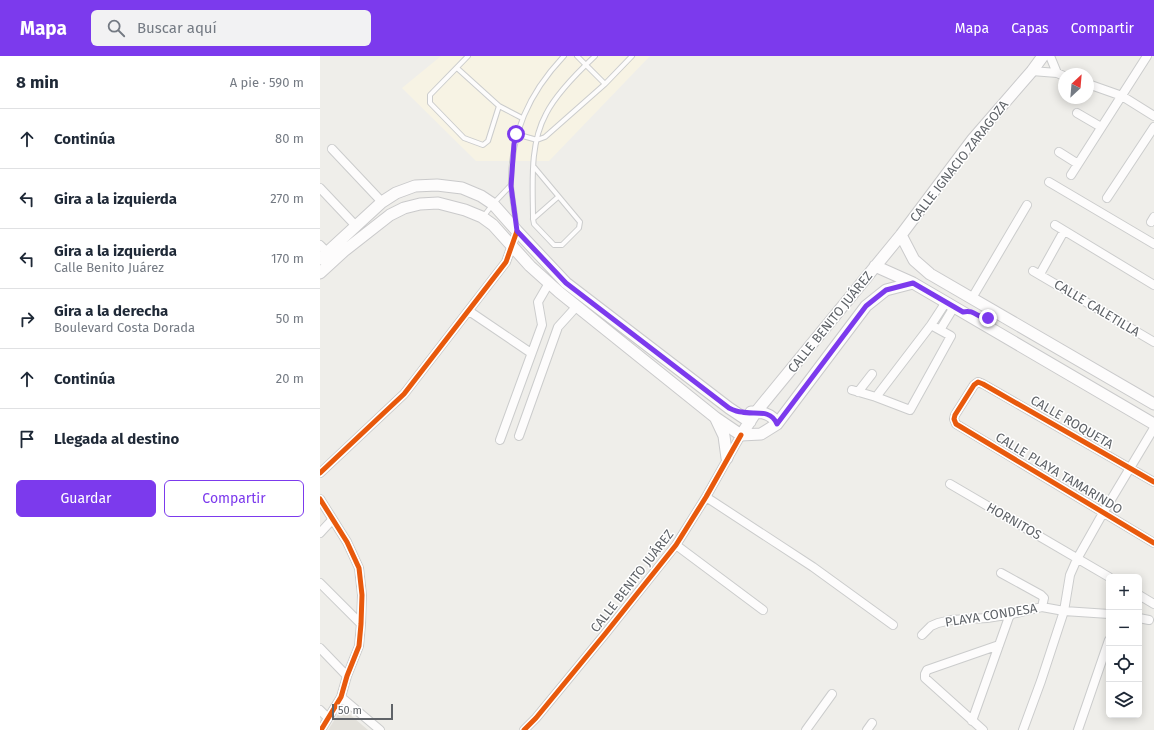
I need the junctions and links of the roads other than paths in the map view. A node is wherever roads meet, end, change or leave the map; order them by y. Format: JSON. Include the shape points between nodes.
{"nodes":[{"id":1,"x":468,"y":56,"type":"edge"},
{"id":2,"x":564,"y":56,"type":"edge"},
{"id":3,"x":577,"y":56,"type":"edge"},
{"id":4,"x":595,"y":56,"type":"edge"},
{"id":5,"x":632,"y":56,"type":"edge"},
{"id":6,"x":1043,"y":56,"type":"edge"},
{"id":7,"x":1050,"y":56,"type":"edge"},
{"id":8,"x":1148,"y":56,"type":"edge"},
{"id":9,"x":586,"y":65,"type":"junction"},
{"id":10,"x":457,"y":68,"type":"junction"},
{"id":11,"x":1058,"y":69,"type":"edge"},
{"id":12,"x":1032,"y":71,"type":"junction"},
{"id":13,"x":1058,"y":74,"type":"edge"},
{"id":14,"x":605,"y":84,"type":"junction"},
{"id":15,"x":1094,"y":86,"type":"edge"},
{"id":16,"x":1122,"y":96,"type":"junction"},
{"id":17,"x":499,"y":106,"type":"junction"},
{"id":18,"x":1077,"y":113,"type":"dead end"},
{"id":19,"x":1154,"y":116,"type":"edge"},
{"id":20,"x":522,"y":118,"type":"junction"},
{"id":21,"x":1101,"y":127,"type":"junction"},
{"id":22,"x":1153,"y":132,"type":"edge"},
{"id":23,"x":516,"y":134,"type":"junction"},
{"id":24,"x":537,"y":140,"type":"junction"},
{"id":25,"x":332,"y":149,"type":"dead end"},
{"id":26,"x":1059,"y":152,"type":"dead end"},
{"id":27,"x":1078,"y":164,"type":"junction"},
{"id":28,"x":534,"y":167,"type":"junction"},
{"id":29,"x":1071,"y":175,"type":"dead end"},
{"id":30,"x":1049,"y":182,"type":"dead end"},
{"id":31,"x":511,"y":186,"type":"junction"},
{"id":32,"x":320,"y":188,"type":"edge"},
{"id":33,"x":558,"y":197,"type":"junction"},
{"id":34,"x":1107,"y":198,"type":"dead end"},
{"id":35,"x":382,"y":202,"type":"junction"},
{"id":36,"x":493,"y":204,"type":"junction"},
{"id":37,"x":1027,"y":205,"type":"dead end"},
{"id":38,"x":482,"y":217,"type":"junction"},
{"id":39,"x":533,"y":219,"type":"junction"},
{"id":40,"x":1055,"y":225,"type":"dead end"},
{"id":41,"x":356,"y":226,"type":"junction"},
{"id":42,"x":517,"y":231,"type":"junction"},
{"id":43,"x":1064,"y":231,"type":"junction"},
{"id":44,"x":901,"y":235,"type":"junction"},
{"id":45,"x":1154,"y":244,"type":"edge"},
{"id":46,"x":512,"y":247,"type":"junction"},
{"id":47,"x":322,"y":252,"type":"edge"},
{"id":48,"x":875,"y":266,"type":"junction"},
{"id":49,"x":320,"y":273,"type":"edge"},
{"id":50,"x":549,"y":283,"type":"junction"},
{"id":51,"x":913,"y":283,"type":"junction"},
{"id":52,"x":1154,"y":285,"type":"edge"},
{"id":53,"x":972,"y":298,"type":"junction"},
{"id":54,"x":575,"y":304,"type":"junction"},
{"id":55,"x":954,"y":307,"type":"junction"},
{"id":56,"x":992,"y":310,"type":"junction"},
{"id":57,"x":469,"y":311,"type":"junction"},
{"id":58,"x":608,"y":315,"type":"junction"},
{"id":59,"x":599,"y":324,"type":"junction"},
{"id":60,"x":931,"y":325,"type":"junction"},
{"id":61,"x":940,"y":330,"type":"junction"},
{"id":62,"x":1154,"y":342,"type":"edge"},
{"id":63,"x":531,"y":353,"type":"junction"},
{"id":64,"x":872,"y":374,"type":"dead end"},
{"id":65,"x":978,"y":382,"type":"joint"},
{"id":66,"x":876,"y":397,"type":"junction"},
{"id":67,"x":1154,"y":404,"type":"edge"},
{"id":68,"x":729,"y":408,"type":"junction"},
{"id":69,"x":756,"y":412,"type":"junction"},
{"id":70,"x":716,"y":418,"type":"junction"},
{"id":71,"x":750,"y":422,"type":"junction"},
{"id":72,"x":777,"y":424,"type":"junction"},
{"id":73,"x":1154,"y":424,"type":"edge"},
{"id":74,"x":1154,"y":428,"type":"edge"},
{"id":75,"x":741,"y":435,"type":"junction"},
{"id":76,"x":519,"y":436,"type":"dead end"},
{"id":77,"x":500,"y":440,"type":"dead end"},
{"id":78,"x":727,"y":458,"type":"junction"},
{"id":79,"x":1130,"y":468,"type":"junction"},
{"id":80,"x":320,"y":473,"type":"edge"},
{"id":81,"x":1154,"y":482,"type":"edge"},
{"id":82,"x":950,"y":484,"type":"dead end"},
{"id":83,"x":706,"y":497,"type":"junction"},
{"id":84,"x":320,"y":499,"type":"edge"},
{"id":85,"x":1103,"y":512,"type":"junction"},
{"id":86,"x":332,"y":520,"type":"junction"},
{"id":87,"x":320,"y":533,"type":"edge"},
{"id":88,"x":1154,"y":543,"type":"edge"},
{"id":89,"x":676,"y":545,"type":"junction"},
{"id":90,"x":1077,"y":558,"type":"junction"},
{"id":91,"x":1001,"y":573,"type":"dead end"},
{"id":92,"x":1106,"y":575,"type":"edge"},
{"id":93,"x":320,"y":583,"type":"edge"},
{"id":94,"x":1142,"y":597,"type":"edge"},
{"id":95,"x":1154,"y":604,"type":"edge"},
{"id":96,"x":1042,"y":607,"type":"junction"},
{"id":97,"x":763,"y":610,"type":"dead end"},
{"id":98,"x":1064,"y":611,"type":"junction"},
{"id":99,"x":1012,"y":614,"type":"junction"},
{"id":100,"x":1106,"y":614,"type":"edge"},
{"id":101,"x":1142,"y":619,"type":"edge"},
{"id":102,"x":1149,"y":620,"type":"dead end"},
{"id":103,"x":361,"y":624,"type":"junction"},
{"id":104,"x":893,"y":625,"type":"dead end"},
{"id":105,"x":922,"y":635,"type":"dead end"},
{"id":106,"x":999,"y":645,"type":"junction"},
{"id":107,"x":1107,"y":646,"type":"edge"},
{"id":108,"x":320,"y":648,"type":"edge"},
{"id":109,"x":347,"y":676,"type":"junction"},
{"id":110,"x":832,"y":694,"type":"dead end"},
{"id":111,"x":341,"y":697,"type":"junction"},
{"id":112,"x":320,"y":710,"type":"edge"},
{"id":113,"x":328,"y":718,"type":"junction"},
{"id":114,"x":972,"y":720,"type":"junction"},
{"id":115,"x":321,"y":730,"type":"edge"},
{"id":116,"x":380,"y":730,"type":"edge"},
{"id":117,"x":524,"y":730,"type":"edge"},
{"id":118,"x":806,"y":730,"type":"edge"},
{"id":119,"x":983,"y":730,"type":"edge"},
{"id":120,"x":1023,"y":730,"type":"edge"},
{"id":121,"x":1078,"y":730,"type":"edge"}],
"edges":[{"from":1,"to":10,"type":"lane"},
{"from":2,"to":20,"type":"lane","via":[[532,99]]},
{"from":3,"to":9,"type":"lane"},
{"from":4,"to":9,"type":"lane"},
{"from":5,"to":14,"type":"lane"},
{"from":6,"to":12,"type":"main road","name":"CALLE IGNACIO ZARAGOZA"},
{"from":7,"to":11,"type":"street"},
{"from":8,"to":16,"type":"street"},
{"from":9,"to":14,"type":"lane"},
{"from":9,"to":24,"type":"lane","via":[[552,103]]},
{"from":10,"to":17,"type":"lane"},
{"from":10,"to":17,"type":"lane","via":[[429,99],[464,138],[483,146],[486,144]]},
{"from":12,"to":13,"type":"street"},
{"from":12,"to":44,"type":"main road","name":"CALLE IGNACIO ZARAGOZA","via":[[973,139]]},
{"from":14,"to":24,"type":"lane","via":[[545,137]]},
{"from":15,"to":16,"type":"street"},
{"from":16,"to":19,"type":"street"},
{"from":16,"to":21,"type":"street"},
{"from":17,"to":20,"type":"lane"},
{"from":18,"to":21,"type":"street"},
{"from":20,"to":23,"type":"lane"},
{"from":21,"to":27,"type":"street"},
{"from":22,"to":34,"type":"street"},
{"from":23,"to":24,"type":"lane"},
{"from":23,"to":31,"type":"lane"},
{"from":24,"to":28,"type":"lane"},
{"from":25,"to":35,"type":"street"},
{"from":26,"to":27,"type":"street"},
{"from":27,"to":29,"type":"street"},
{"from":28,"to":33,"type":"lane"},
{"from":28,"to":39,"type":"lane"},
{"from":30,"to":45,"type":"street"},
{"from":31,"to":36,"type":"lane"},
{"from":31,"to":42,"type":"lane"},
{"from":32,"to":41,"type":"street"},
{"from":33,"to":39,"type":"lane"},
{"from":33,"to":39,"type":"lane","via":[[580,222],[579,228],[562,245],[554,245],[534,224]]},
{"from":35,"to":36,"type":"main road","via":[[415,186],[437,185],[462,188]]},
{"from":35,"to":41,"type":"main road"},
{"from":36,"to":38,"type":"lane"},
{"from":36,"to":42,"type":"main road"},
{"from":37,"to":53,"type":"street"},
{"from":38,"to":46,"type":"main road","via":[[493,225]]},
{"from":38,"to":49,"type":"main road","via":[[438,203],[404,208],[390,215]]},
{"from":40,"to":43,"type":"street"},
{"from":41,"to":47,"type":"main road"},
{"from":42,"to":46,"type":"street"},
{"from":42,"to":58,"type":"main road","via":[[566,283]]},
{"from":43,"to":52,"type":"street"},
{"from":43,"to":62,"type":"street","name":"CALLE CALETILLA","via":[[1037,273]]},
{"from":44,"to":48,"type":"main road","name":"CALLE IGNACIO ZARAGOZA"},
{"from":44,"to":53,"type":"main road","via":[[914,260],[930,274]]},
{"from":46,"to":50,"type":"main road"},
{"from":46,"to":57,"type":"street","via":[[506,262]]},
{"from":48,"to":51,"type":"main road"},
{"from":48,"to":69,"type":"main road","name":"CALLE BENITO JUÁREZ"},
{"from":50,"to":54,"type":"main road"},
{"from":50,"to":63,"type":"street","via":[[538,302],[542,325]]},
{"from":51,"to":55,"type":"main road"},
{"from":51,"to":72,"type":"main road","name":"CALLE BENITO JUÁREZ","via":[[886,290],[866,306]]},
{"from":53,"to":56,"type":"main road"},
{"from":54,"to":59,"type":"main road"},
{"from":54,"to":76,"type":"street","via":[[558,327]]},
{"from":55,"to":56,"type":"main road","via":[[986,318]]},
{"from":55,"to":60,"type":"street"},
{"from":55,"to":61,"type":"street"},
{"from":55,"to":73,"type":"main road"},
{"from":56,"to":67,"type":"main road"},
{"from":57,"to":63,"type":"street"},
{"from":57,"to":80,"type":"street","via":[[404,394]]},
{"from":58,"to":59,"type":"main road"},
{"from":58,"to":68,"type":"main road"},
{"from":59,"to":70,"type":"main road"},
{"from":60,"to":61,"type":"street"},
{"from":60,"to":66,"type":"street"},
{"from":61,"to":66,"type":"street","via":[[951,336],[910,410]]},
{"from":63,"to":77,"type":"street"},
{"from":64,"to":66,"type":"street","via":[[855,391]]},
{"from":65,"to":79,"type":"street","name":"CALLE ROQUETA"},
{"from":65,"to":85,"type":"street","name":"CALLE PLAYA TAMARINDO","via":[[955,415],[956,424]]},
{"from":68,"to":69,"type":"main road","via":[[743,413]]},
{"from":68,"to":71,"type":"main road"},
{"from":69,"to":71,"type":"main road","name":"CALLE BENITO JUÁREZ"},
{"from":69,"to":72,"type":"main road","via":[[771,415]]},
{"from":70,"to":75,"type":"main road"},
{"from":70,"to":78,"type":"main road","via":[[724,436]]},
{"from":71,"to":75,"type":"main road","name":"CALLE BENITO JUÁREZ"},
{"from":72,"to":75,"type":"main road","name":"CALLE BENITO JUÁREZ","via":[[760,434]]},
{"from":74,"to":79,"type":"street"},
{"from":75,"to":78,"type":"street","name":"CALLE BENITO JUÁREZ"},
{"from":78,"to":83,"type":"street","name":"CALLE BENITO JUÁREZ"},
{"from":79,"to":81,"type":"street","name":"CALLE ROQUETA"},
{"from":79,"to":85,"type":"street"},
{"from":82,"to":90,"type":"street","name":"HORNITOS"},
{"from":83,"to":89,"type":"street","name":"CALLE BENITO JUÁREZ"},
{"from":83,"to":104,"type":"street","via":[[813,567]]},
{"from":84,"to":86,"type":"street"},
{"from":85,"to":88,"type":"street","name":"CALLE PLAYA TAMARINDO"},
{"from":85,"to":90,"type":"street"},
{"from":86,"to":87,"type":"street"},
{"from":86,"to":103,"type":"street","via":[[347,542],[359,568],[362,595]]},
{"from":89,"to":97,"type":"street"},
{"from":89,"to":117,"type":"street","name":"CALLE BENITO JUÁREZ"},
{"from":90,"to":92,"type":"street","name":"HORNITOS"},
{"from":90,"to":98,"type":"street","via":[[1070,574]]},
{"from":91,"to":96,"type":"street","via":[[1041,595],[1044,598]]},
{"from":93,"to":103,"type":"street"},
{"from":94,"to":95,"type":"street"},
{"from":96,"to":98,"type":"street","name":"PLAYA CONDESA"},
{"from":96,"to":99,"type":"street","name":"PLAYA CONDESA"},
{"from":98,"to":100,"type":"street","name":"PLAYA CONDESA"},
{"from":98,"to":120,"type":"street"},
{"from":99,"to":105,"type":"street","name":"PLAYA CONDESA","via":[[938,623]]},
{"from":99,"to":106,"type":"street"},
{"from":101,"to":102,"type":"street"},
{"from":103,"to":109,"type":"street","via":[[359,646]]},
{"from":106,"to":114,"type":"street"},
{"from":106,"to":114,"type":"street","via":[[927,670],[925,674],[925,678]]},
{"from":107,"to":121,"type":"street"},
{"from":108,"to":109,"type":"street"},
{"from":109,"to":111,"type":"street"},
{"from":110,"to":118,"type":"street"},
{"from":111,"to":113,"type":"street"},
{"from":111,"to":116,"type":"street"},
{"from":112,"to":113,"type":"street"},
{"from":113,"to":115,"type":"street"},
{"from":114,"to":119,"type":"street"}]}
